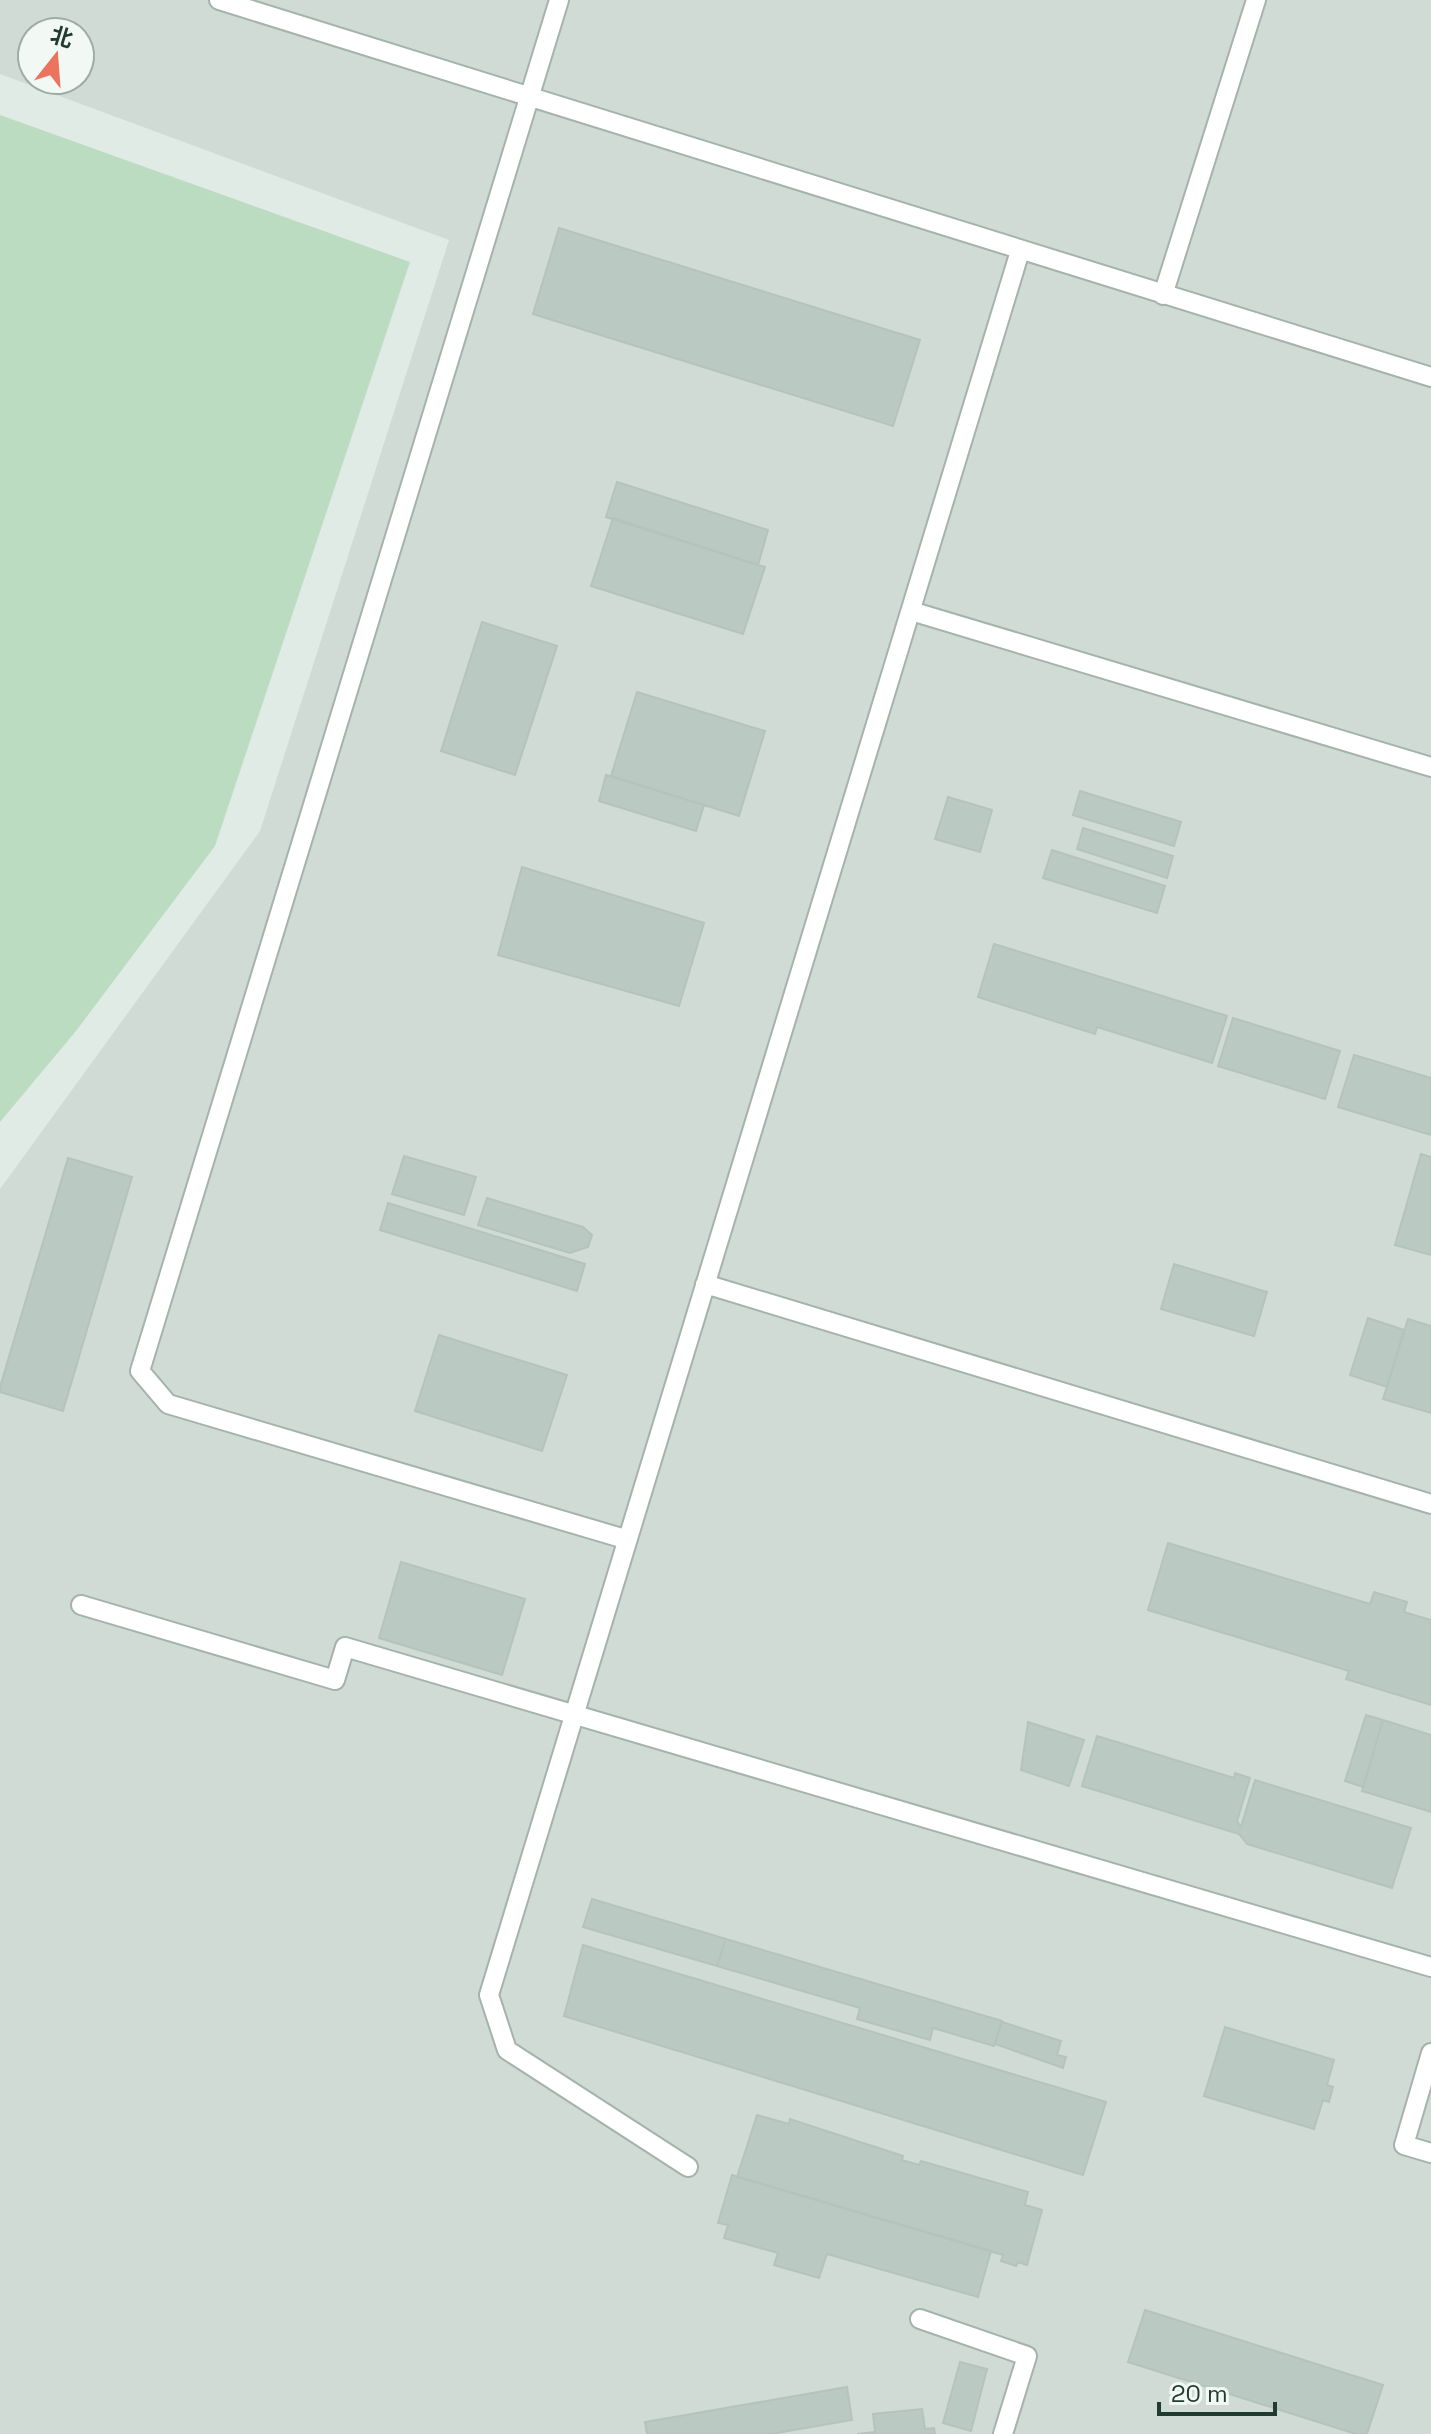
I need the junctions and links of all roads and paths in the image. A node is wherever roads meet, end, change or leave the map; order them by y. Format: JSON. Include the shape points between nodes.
{"nodes":[{"id":1,"x":219,"y":0,"type":"edge"},
{"id":2,"x":559,"y":0,"type":"edge"},
{"id":3,"x":1256,"y":0,"type":"edge"},
{"id":4,"x":529,"y":97,"type":"junction"},
{"id":5,"x":1020,"y":251,"type":"junction"},
{"id":6,"x":1163,"y":295,"type":"junction"},
{"id":7,"x":1431,"y":377,"type":"edge"},
{"id":8,"x":911,"y":611,"type":"junction"},
{"id":9,"x":1431,"y":767,"type":"edge"},
{"id":10,"x":705,"y":1284,"type":"junction"},
{"id":11,"x":1431,"y":1504,"type":"edge"},
{"id":12,"x":625,"y":1539,"type":"junction"},
{"id":13,"x":81,"y":1605,"type":"dead end"},
{"id":14,"x":572,"y":1714,"type":"junction"},
{"id":15,"x":1431,"y":1967,"type":"edge"},
{"id":16,"x":1431,"y":2053,"type":"edge"},
{"id":17,"x":1431,"y":2153,"type":"edge"},
{"id":18,"x":688,"y":2167,"type":"dead end"},
{"id":19,"x":920,"y":2319,"type":"dead end"},
{"id":20,"x":1003,"y":2434,"type":"edge"}],
"edges":[{"from":1,"to":4,"type":"lane"},
{"from":2,"to":4,"type":"lane"},
{"from":3,"to":6,"type":"lane"},
{"from":4,"to":5,"type":"lane"},
{"from":4,"to":12,"type":"lane","via":[[140,1371],[168,1404]]},
{"from":5,"to":6,"type":"lane"},
{"from":5,"to":8,"type":"lane"},
{"from":6,"to":7,"type":"lane"},
{"from":8,"to":9,"type":"lane"},
{"from":8,"to":10,"type":"lane"},
{"from":10,"to":11,"type":"lane"},
{"from":10,"to":12,"type":"lane"},
{"from":12,"to":14,"type":"lane"},
{"from":13,"to":14,"type":"lane","via":[[335,1680],[345,1647]]},
{"from":14,"to":15,"type":"lane"},
{"from":14,"to":18,"type":"lane","via":[[489,1995],[507,2050]]},
{"from":16,"to":17,"type":"lane","via":[[1404,2145]]},
{"from":19,"to":20,"type":"lane","via":[[1027,2356]]}]}
